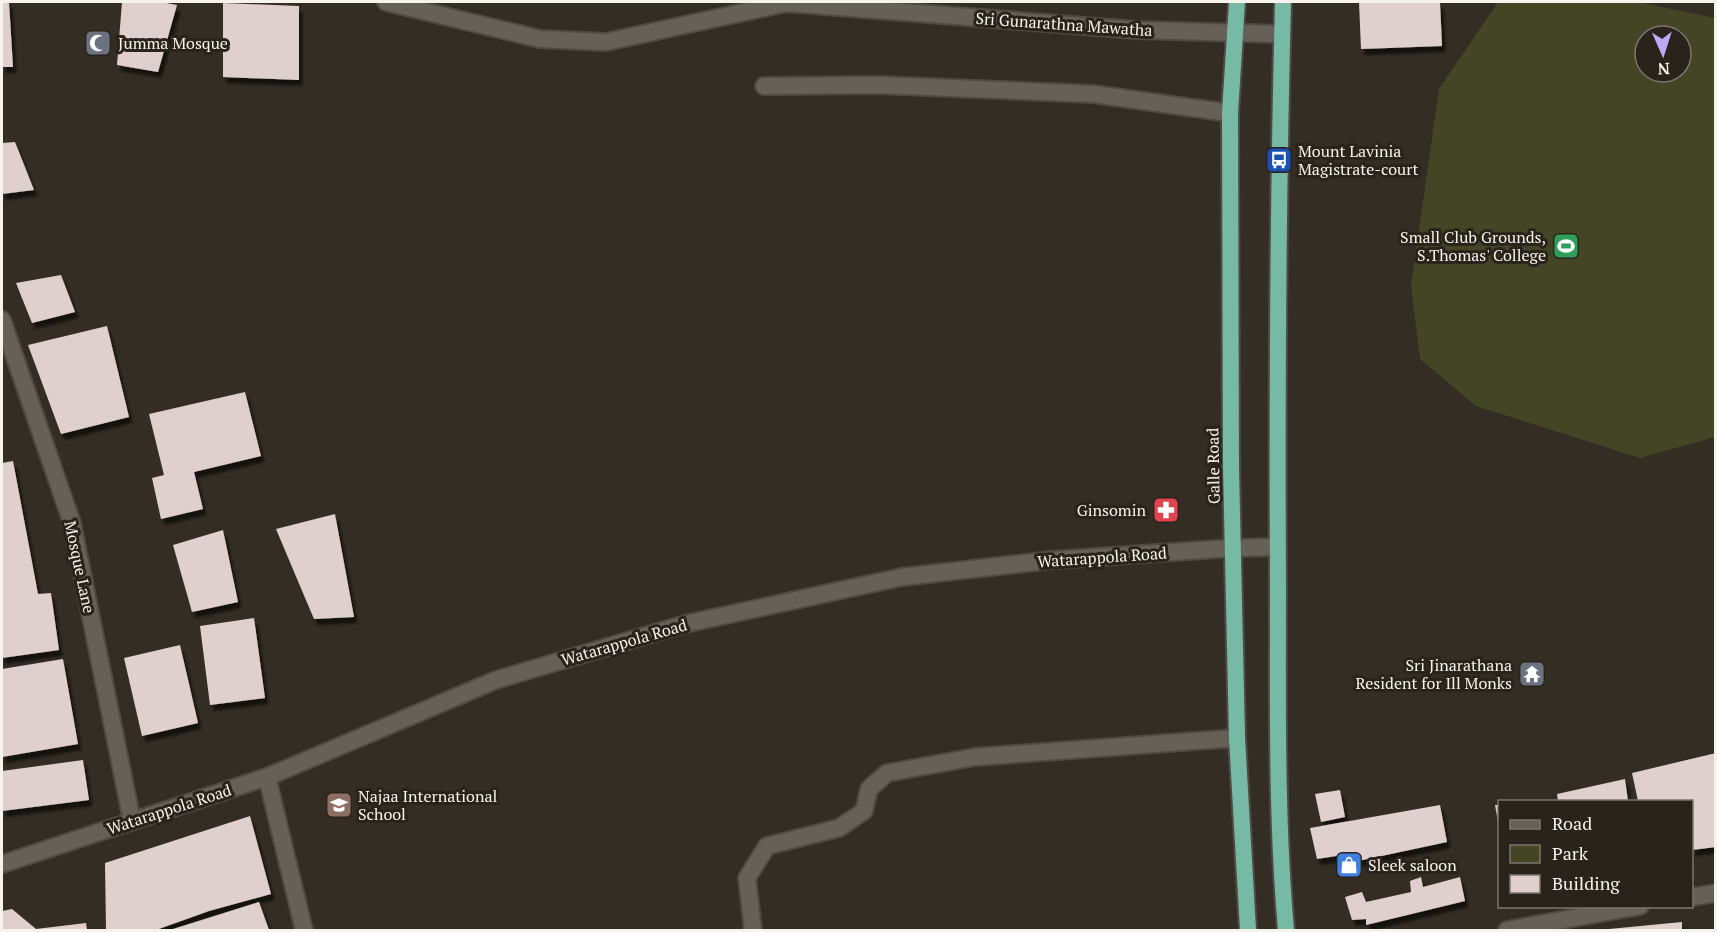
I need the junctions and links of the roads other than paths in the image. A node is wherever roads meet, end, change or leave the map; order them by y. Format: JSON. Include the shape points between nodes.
{"nodes":[{"id":1,"x":386,"y":2,"type":"edge"},
{"id":2,"x":1237,"y":2,"type":"edge"},
{"id":3,"x":1283,"y":2,"type":"edge"},
{"id":4,"x":1236,"y":33,"type":"junction"},
{"id":5,"x":1282,"y":34,"type":"junction"},
{"id":6,"x":764,"y":86,"type":"dead end"},
{"id":7,"x":1230,"y":113,"type":"junction"},
{"id":8,"x":2,"y":320,"type":"edge"},
{"id":9,"x":5,"y":337,"type":"edge"},
{"id":10,"x":1277,"y":547,"type":"junction"},
{"id":11,"x":1233,"y":548,"type":"junction"},
{"id":12,"x":1237,"y":738,"type":"junction"},
{"id":13,"x":267,"y":777,"type":"junction"},
{"id":14,"x":132,"y":821,"type":"junction"},
{"id":15,"x":2,"y":864,"type":"edge"},
{"id":16,"x":1716,"y":893,"type":"edge"},
{"id":17,"x":1693,"y":897,"type":"edge"},
{"id":18,"x":1629,"y":908,"type":"edge"},
{"id":19,"x":303,"y":930,"type":"edge"},
{"id":20,"x":753,"y":930,"type":"edge"},
{"id":21,"x":1248,"y":930,"type":"edge"},
{"id":22,"x":1286,"y":930,"type":"edge"},
{"id":23,"x":1507,"y":930,"type":"edge"}],
"edges":[{"from":1,"to":4,"type":"street","name":"Sri Gunarathna Mawatha","via":[[540,39],[606,42],[786,3],[1137,30]]},
{"from":2,"to":4,"type":"highway","name":"Galle Road"},
{"from":3,"to":5,"type":"highway"},
{"from":4,"to":5,"type":"street","name":"Sri Gunarathna Mawatha"},
{"from":4,"to":7,"type":"highway","name":"Galle Road"},
{"from":5,"to":10,"type":"highway","via":[[1277,234]]},
{"from":6,"to":7,"type":"street","via":[[879,85],[1093,94]]},
{"from":7,"to":11,"type":"highway","name":"Galle Road"},
{"from":8,"to":9,"type":"street","name":"Mosque Lane"},
{"from":9,"to":14,"type":"street","name":"Mosque Lane","via":[[72,523]]},
{"from":10,"to":11,"type":"street","name":"Watarappola Road"},
{"from":10,"to":22,"type":"highway"},
{"from":11,"to":12,"type":"highway","name":"Galle Road"},
{"from":11,"to":13,"type":"street","name":"Watarappola Road","via":[[1052,560],[902,577],[685,624],[496,680]]},
{"from":12,"to":20,"type":"street","via":[[975,757],[886,773],[869,789],[864,811],[839,828],[767,846],[747,878]]},
{"from":12,"to":21,"type":"highway","name":"Galle Road"},
{"from":13,"to":14,"type":"street","name":"Watarappola Road"},
{"from":13,"to":19,"type":"street"},
{"from":14,"to":15,"type":"street","name":"Watarappola Road"},
{"from":16,"to":17,"type":"street"},
{"from":18,"to":23,"type":"street"}]}
